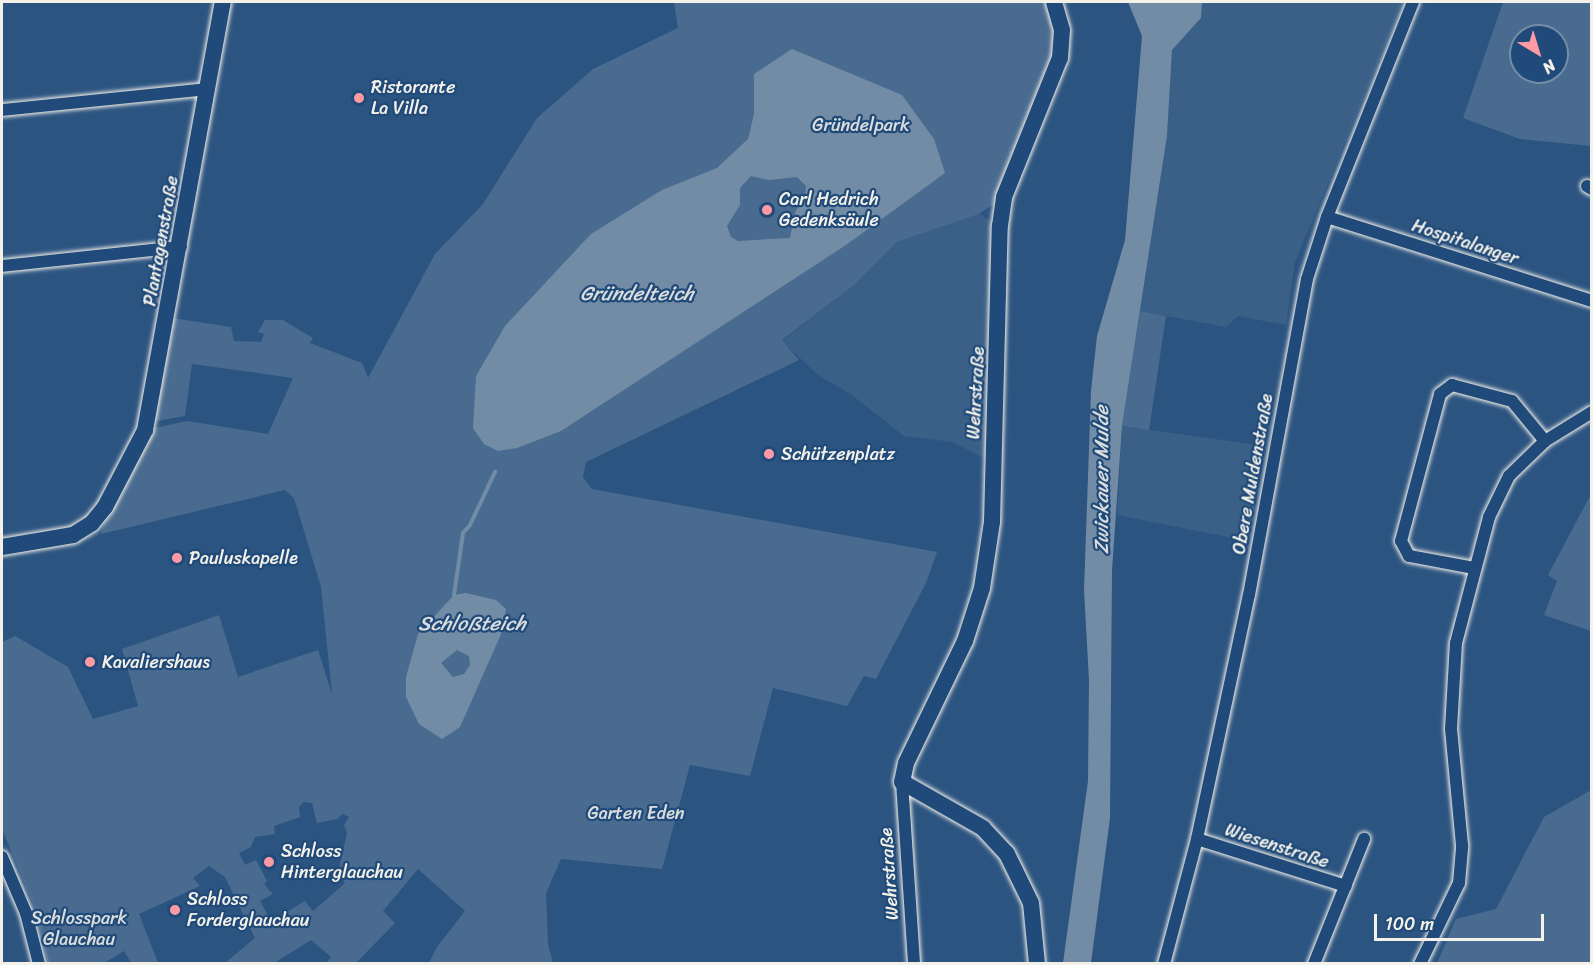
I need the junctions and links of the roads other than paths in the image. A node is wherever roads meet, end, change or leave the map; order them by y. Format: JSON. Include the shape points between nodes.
{"nodes":[{"id":1,"x":223,"y":2,"type":"edge"},
{"id":2,"x":1054,"y":2,"type":"edge"},
{"id":3,"x":1413,"y":2,"type":"edge"},
{"id":4,"x":207,"y":89,"type":"junction"},
{"id":5,"x":2,"y":110,"type":"edge"},
{"id":6,"x":1327,"y":217,"type":"junction"},
{"id":7,"x":180,"y":247,"type":"junction"},
{"id":8,"x":2,"y":266,"type":"edge"},
{"id":9,"x":1592,"y":302,"type":"edge"},
{"id":10,"x":1592,"y":412,"type":"edge"},
{"id":11,"x":1545,"y":441,"type":"junction"},
{"id":12,"x":2,"y":548,"type":"edge"},
{"id":13,"x":1474,"y":568,"type":"junction"},
{"id":14,"x":902,"y":782,"type":"junction"},
{"id":15,"x":1197,"y":839,"type":"junction"},
{"id":16,"x":1364,"y":839,"type":"dead end"},
{"id":17,"x":2,"y":857,"type":"edge"},
{"id":18,"x":1346,"y":886,"type":"junction"},
{"id":19,"x":39,"y":963,"type":"edge"},
{"id":20,"x":914,"y":963,"type":"edge"},
{"id":21,"x":1037,"y":963,"type":"edge"},
{"id":22,"x":1164,"y":963,"type":"edge"},
{"id":23,"x":1314,"y":963,"type":"edge"},
{"id":24,"x":1420,"y":963,"type":"edge"}],
"edges":[{"from":1,"to":4,"type":"street","name":"Plantagenstraße"},
{"from":2,"to":14,"type":"street","name":"Wehrstraße","via":[[1062,30],[1060,58],[1004,197],[1000,226],[992,522],[982,588],[965,641],[906,763]]},
{"from":3,"to":6,"type":"street","name":"Obere Muldenstraße"},
{"from":4,"to":5,"type":"street"},
{"from":4,"to":7,"type":"street","name":"Plantagenstraße"},
{"from":6,"to":9,"type":"street","name":"Hospitalanger"},
{"from":6,"to":15,"type":"street","name":"Obere Muldenstraße","via":[[1307,279],[1249,595]]},
{"from":7,"to":8,"type":"street"},
{"from":7,"to":12,"type":"street","name":"Plantagenstraße","via":[[145,430],[105,507],[85,529]]},
{"from":10,"to":11,"type":"street"},
{"from":11,"to":13,"type":"street","via":[[1509,476],[1488,517]]},
{"from":11,"to":13,"type":"street","via":[[1512,401],[1452,385],[1440,394],[1401,541],[1408,556]]},
{"from":13,"to":24,"type":"street","via":[[1456,643],[1451,729],[1462,845],[1459,883]]},
{"from":14,"to":20,"type":"street","name":"Wehrstraße"},
{"from":14,"to":21,"type":"street","via":[[983,828],[1007,854],[1031,903]]},
{"from":15,"to":18,"type":"street","name":"Wiesenstraße"},
{"from":15,"to":22,"type":"street","name":"Obere Muldenstraße"},
{"from":16,"to":18,"type":"street"},
{"from":17,"to":19,"type":"street","via":[[26,913]]},
{"from":18,"to":23,"type":"street"}]}
